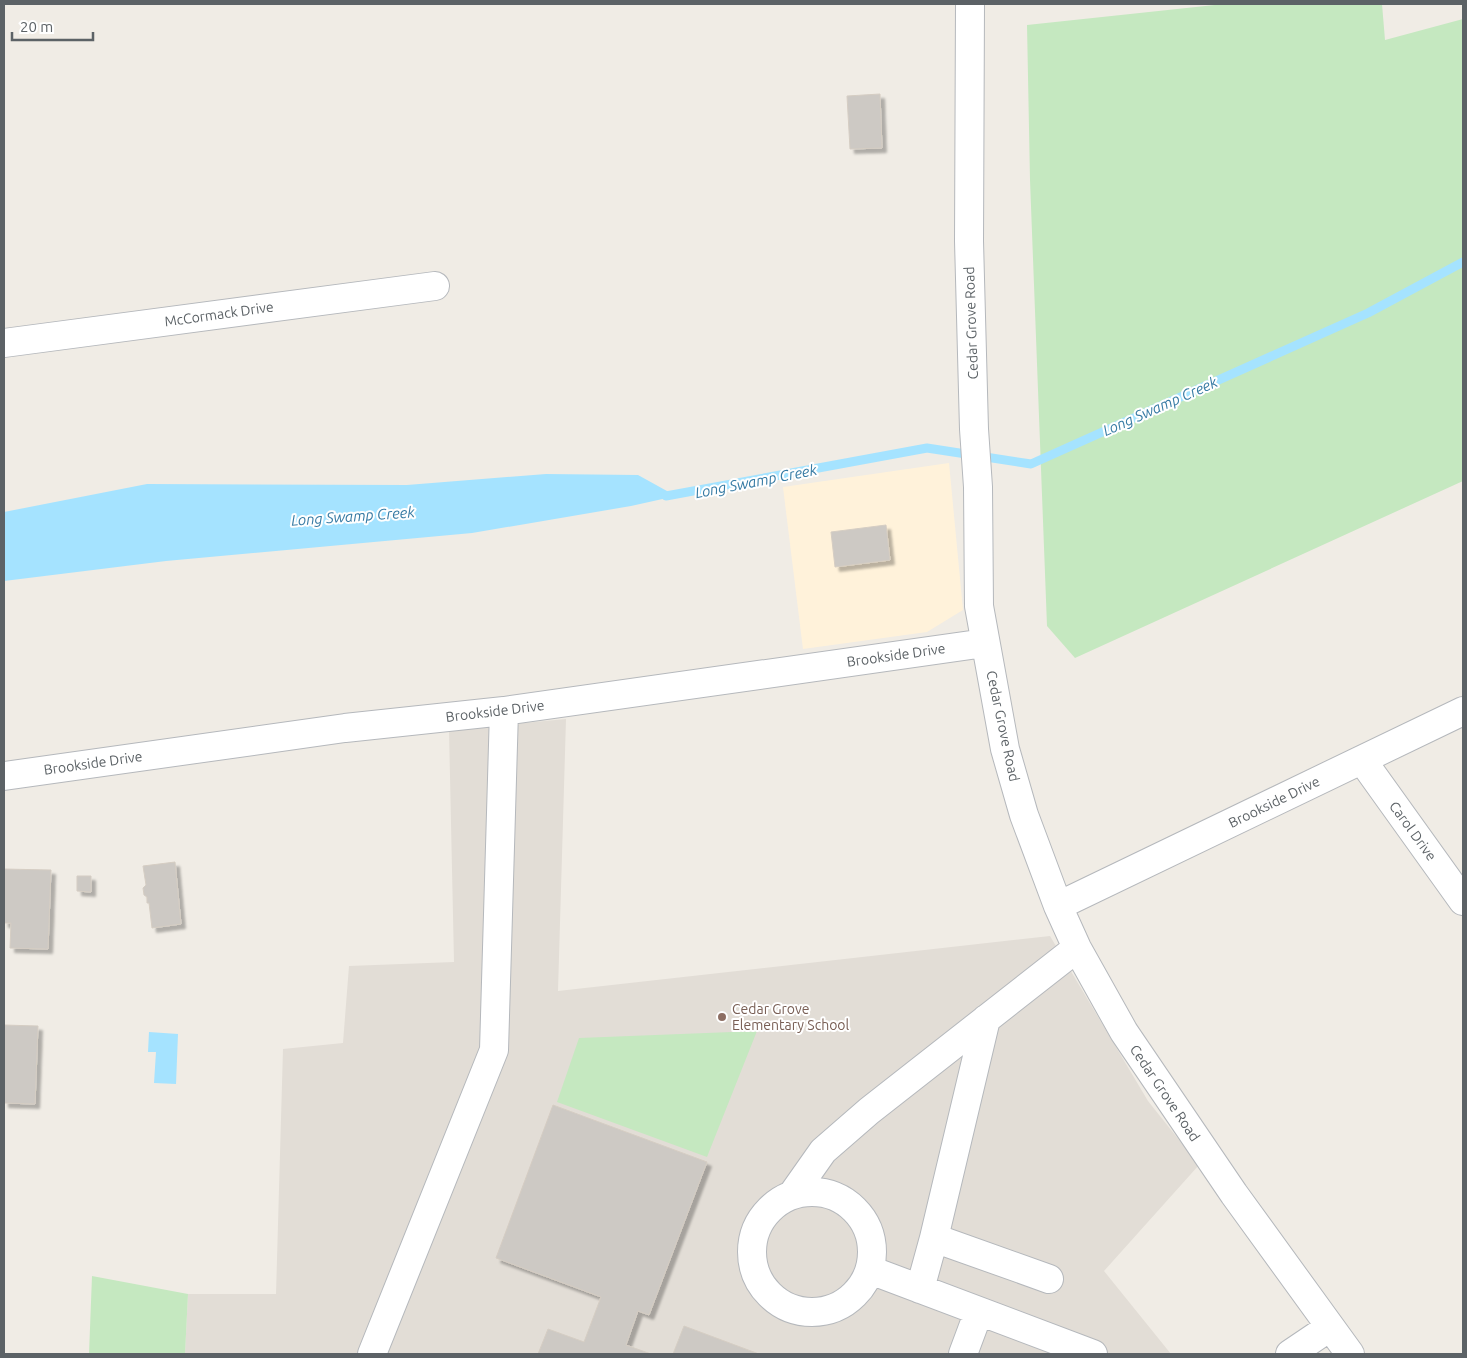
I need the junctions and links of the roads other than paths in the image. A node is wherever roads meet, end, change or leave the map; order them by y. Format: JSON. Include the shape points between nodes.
{"nodes":[{"id":1,"x":970,"y":4,"type":"edge"},
{"id":2,"x":435,"y":286,"type":"dead end"},
{"id":3,"x":4,"y":343,"type":"edge"},
{"id":4,"x":985,"y":643,"type":"junction"},
{"id":5,"x":504,"y":711,"type":"junction"},
{"id":6,"x":1463,"y":711,"type":"edge"},
{"id":7,"x":1362,"y":760,"type":"junction"},
{"id":8,"x":4,"y":776,"type":"edge"},
{"id":9,"x":1463,"y":901,"type":"edge"},
{"id":10,"x":1058,"y":906,"type":"junction"},
{"id":11,"x":1077,"y":948,"type":"junction"},
{"id":12,"x":986,"y":1019,"type":"junction"},
{"id":13,"x":792,"y":1196,"type":"junction"},
{"id":14,"x":934,"y":1238,"type":"junction"},
{"id":15,"x":870,"y":1270,"type":"junction"},
{"id":16,"x":1049,"y":1279,"type":"dead end"},
{"id":17,"x":920,"y":1289,"type":"junction"},
{"id":18,"x":979,"y":1311,"type":"junction"},
{"id":19,"x":1330,"y":1327,"type":"junction"},
{"id":20,"x":1059,"y":1348,"type":"edge"},
{"id":21,"x":372,"y":1354,"type":"edge"},
{"id":22,"x":963,"y":1354,"type":"edge"},
{"id":23,"x":1093,"y":1354,"type":"edge"},
{"id":24,"x":1290,"y":1354,"type":"edge"},
{"id":25,"x":1350,"y":1354,"type":"edge"}],
"edges":[{"from":1,"to":4,"type":"street","name":"Cedar Grove Road","via":[[969,241],[980,606]]},
{"from":2,"to":3,"type":"street","name":"McCormack Drive"},
{"from":4,"to":5,"type":"street","name":"Brookside Drive"},
{"from":4,"to":10,"type":"street","name":"Cedar Grove Road","via":[[1005,749],[1024,815]]},
{"from":5,"to":8,"type":"street","name":"Brookside Drive","via":[[344,728]]},
{"from":5,"to":21,"type":"street","via":[[494,1050]]},
{"from":6,"to":7,"type":"street","name":"Brookside Drive"},
{"from":7,"to":9,"type":"street","name":"Carol Drive"},
{"from":7,"to":10,"type":"street","name":"Brookside Drive"},
{"from":10,"to":11,"type":"street","name":"Cedar Grove Road"},
{"from":11,"to":12,"type":"street"},
{"from":11,"to":19,"type":"street","name":"Cedar Grove Road","via":[[1124,1032],[1234,1194]]},
{"from":12,"to":13,"type":"street","via":[[823,1151]]},
{"from":12,"to":14,"type":"street"},
{"from":13,"to":15,"type":"street","via":[[811,1192],[830,1194],[846,1202],[860,1216],[869,1232],[873,1251]]},
{"from":13,"to":15,"type":"street","via":[[774,1206],[761,1221],[753,1240],[757,1273],[771,1296],[788,1307],[807,1312],[827,1310],[846,1302],[860,1288]]},
{"from":14,"to":16,"type":"street"},
{"from":14,"to":17,"type":"street"},
{"from":15,"to":17,"type":"street"},
{"from":17,"to":18,"type":"street"},
{"from":18,"to":20,"type":"street"},
{"from":18,"to":22,"type":"street"},
{"from":19,"to":24,"type":"street"},
{"from":19,"to":25,"type":"street","name":"Cedar Grove Road"},
{"from":20,"to":23,"type":"street"}]}
